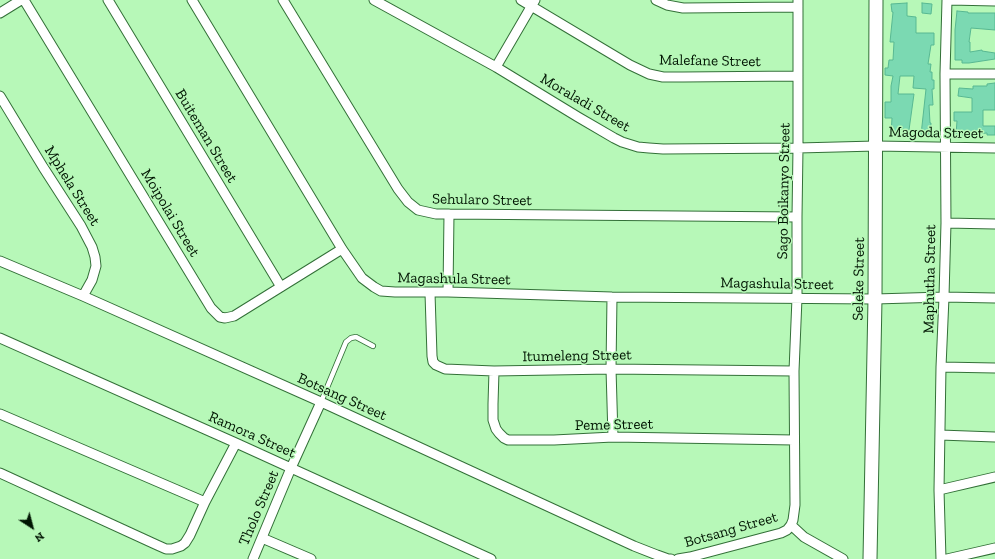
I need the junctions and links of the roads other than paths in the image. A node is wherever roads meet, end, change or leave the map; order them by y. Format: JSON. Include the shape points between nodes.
{"nodes":[{"id":1,"x":21,"y":0,"type":"edge"},
{"id":2,"x":24,"y":0,"type":"edge"},
{"id":3,"x":108,"y":0,"type":"edge"},
{"id":4,"x":192,"y":0,"type":"edge"},
{"id":5,"x":283,"y":0,"type":"edge"},
{"id":6,"x":374,"y":0,"type":"edge"},
{"id":7,"x":521,"y":0,"type":"edge"},
{"id":8,"x":656,"y":0,"type":"edge"},
{"id":9,"x":876,"y":0,"type":"edge"},
{"id":10,"x":947,"y":0,"type":"edge"},
{"id":11,"x":950,"y":0,"type":"edge"},
{"id":12,"x":995,"y":1,"type":"edge"},
{"id":13,"x":533,"y":3,"type":"edge"},
{"id":14,"x":798,"y":4,"type":"edge"},
{"id":15,"x":0,"y":13,"type":"edge"},
{"id":16,"x":496,"y":67,"type":"junction"},
{"id":17,"x":945,"y":74,"type":"junction"},
{"id":18,"x":995,"y":74,"type":"edge"},
{"id":19,"x":798,"y":76,"type":"junction"},
{"id":20,"x":0,"y":96,"type":"edge"},
{"id":21,"x":876,"y":146,"type":"junction"},
{"id":22,"x":945,"y":147,"type":"junction"},
{"id":23,"x":798,"y":148,"type":"junction"},
{"id":24,"x":995,"y":148,"type":"edge"},
{"id":25,"x":449,"y":214,"type":"junction"},
{"id":26,"x":797,"y":217,"type":"junction"},
{"id":27,"x":946,"y":224,"type":"junction"},
{"id":28,"x":995,"y":224,"type":"edge"},
{"id":29,"x":342,"y":249,"type":"junction"},
{"id":30,"x":0,"y":261,"type":"edge"},
{"id":31,"x":281,"y":287,"type":"junction"},
{"id":32,"x":430,"y":292,"type":"junction"},
{"id":33,"x":448,"y":292,"type":"junction"},
{"id":34,"x":83,"y":296,"type":"junction"},
{"id":35,"x":612,"y":297,"type":"junction"},
{"id":36,"x":944,"y":297,"type":"junction"},
{"id":37,"x":797,"y":298,"type":"junction"},
{"id":38,"x":995,"y":298,"type":"edge"},
{"id":39,"x":875,"y":299,"type":"junction"},
{"id":40,"x":0,"y":338,"type":"edge"},
{"id":41,"x":373,"y":346,"type":"dead end"},
{"id":42,"x":942,"y":367,"type":"junction"},
{"id":43,"x":995,"y":368,"type":"edge"},
{"id":44,"x":611,"y":369,"type":"junction"},
{"id":45,"x":494,"y":371,"type":"junction"},
{"id":46,"x":794,"y":371,"type":"junction"},
{"id":47,"x":321,"y":402,"type":"junction"},
{"id":48,"x":0,"y":414,"type":"edge"},
{"id":49,"x":940,"y":435,"type":"junction"},
{"id":50,"x":613,"y":437,"type":"junction"},
{"id":51,"x":995,"y":437,"type":"edge"},
{"id":52,"x":794,"y":440,"type":"junction"},
{"id":53,"x":236,"y":443,"type":"junction"},
{"id":54,"x":292,"y":468,"type":"junction"},
{"id":55,"x":0,"y":473,"type":"edge"},
{"id":56,"x":995,"y":478,"type":"edge"},
{"id":57,"x":939,"y":490,"type":"junction"},
{"id":58,"x":205,"y":502,"type":"junction"},
{"id":59,"x":791,"y":525,"type":"junction"},
{"id":60,"x":262,"y":538,"type":"junction"},
{"id":61,"x":995,"y":548,"type":"edge"},
{"id":62,"x":253,"y":559,"type":"edge"},
{"id":63,"x":311,"y":559,"type":"edge"},
{"id":64,"x":490,"y":559,"type":"edge"},
{"id":65,"x":671,"y":559,"type":"edge"},
{"id":66,"x":678,"y":559,"type":"edge"},
{"id":67,"x":843,"y":559,"type":"edge"},
{"id":68,"x":870,"y":559,"type":"edge"},
{"id":69,"x":941,"y":559,"type":"edge"},
{"id":70,"x":947,"y":559,"type":"edge"}],
"edges":[{"from":1,"to":15,"type":"street"},
{"from":2,"to":31,"type":"street","name":"Moipolai Street","via":[[215,312],[222,318],[231,317]]},
{"from":3,"to":31,"type":"street","name":"Buiteman Street"},
{"from":4,"to":29,"type":"street","name":"Magashula Street"},
{"from":5,"to":25,"type":"street","name":"Sehularo Street","via":[[408,202],[418,210]]},
{"from":6,"to":16,"type":"street","name":"Moraladi Street"},
{"from":7,"to":13,"type":"street","name":"Malefane Street"},
{"from":8,"to":14,"type":"street","via":[[683,8]]},
{"from":9,"to":21,"type":"street","name":"Seleke Street"},
{"from":10,"to":17,"type":"street","name":"Maphutha Street"},
{"from":11,"to":12,"type":"street"},
{"from":13,"to":16,"type":"street"},
{"from":13,"to":19,"type":"street","name":"Malefane Street","via":[[630,65],[655,76]]},
{"from":14,"to":19,"type":"street","name":"Sago Boikanyo Street"},
{"from":16,"to":23,"type":"street","name":"Moraladi Street","via":[[630,145],[656,148]]},
{"from":17,"to":18,"type":"street"},
{"from":17,"to":22,"type":"street","name":"Maphutha Street"},
{"from":19,"to":23,"type":"street","name":"Sago Boikanyo Street"},
{"from":20,"to":34,"type":"street","name":"Mphela Street","via":[[92,247],[96,266]]},
{"from":21,"to":22,"type":"street","name":"Magoda Street"},
{"from":21,"to":23,"type":"street","name":"Moraladi Street"},
{"from":21,"to":39,"type":"street","name":"Seleke Street"},
{"from":22,"to":24,"type":"street","name":"Magoda Street"},
{"from":22,"to":27,"type":"street","name":"Maphutha Street"},
{"from":23,"to":26,"type":"street","name":"Sago Boikanyo Street"},
{"from":25,"to":26,"type":"street","name":"Sehularo Street"},
{"from":25,"to":33,"type":"street"},
{"from":26,"to":37,"type":"street","name":"Sago Boikanyo Street"},
{"from":27,"to":28,"type":"street"},
{"from":27,"to":36,"type":"street","name":"Maphutha Street"},
{"from":29,"to":31,"type":"street","name":"Moipolai Street"},
{"from":29,"to":32,"type":"street","name":"Magashula Street","via":[[362,278],[381,291]]},
{"from":30,"to":34,"type":"street","name":"Botsang Street"},
{"from":32,"to":33,"type":"street","name":"Magashula Street"},
{"from":32,"to":45,"type":"street","name":"Itumeleng Street","via":[[433,362],[444,369]]},
{"from":33,"to":35,"type":"street","name":"Magashula Street"},
{"from":34,"to":47,"type":"street","name":"Botsang Street"},
{"from":35,"to":37,"type":"street","name":"Magashula Street"},
{"from":35,"to":44,"type":"street"},
{"from":36,"to":38,"type":"street","name":"Magashula Street"},
{"from":36,"to":39,"type":"street","name":"Magashula Street"},
{"from":36,"to":42,"type":"street","name":"Maphutha Street"},
{"from":37,"to":39,"type":"street","name":"Magashula Street"},
{"from":37,"to":46,"type":"street","name":"Sago Boikanyo Street"},
{"from":39,"to":68,"type":"street","name":"Seleke Street"},
{"from":40,"to":53,"type":"street","name":"Ramora Street"},
{"from":41,"to":47,"type":"lane","via":[[356,337],[346,342]]},
{"from":42,"to":43,"type":"street"},
{"from":42,"to":49,"type":"street","name":"Maphutha Street"},
{"from":44,"to":45,"type":"street","name":"Itumeleng Street"},
{"from":44,"to":46,"type":"street","name":"Itumeleng Street"},
{"from":44,"to":50,"type":"street"},
{"from":45,"to":50,"type":"street","name":"Peme Street","via":[[493,420],[499,434],[504,438],[536,441]]},
{"from":46,"to":52,"type":"street","name":"Sago Boikanyo Street"},
{"from":47,"to":54,"type":"street","name":"Tholo Street"},
{"from":47,"to":65,"type":"street","name":"Botsang Street","via":[[627,542]]},
{"from":48,"to":58,"type":"street"},
{"from":49,"to":51,"type":"street"},
{"from":49,"to":57,"type":"street","name":"Maphutha Street"},
{"from":50,"to":52,"type":"street","name":"Peme Street"},
{"from":52,"to":59,"type":"street","name":"Sago Boikanyo Street","via":[[795,505]]},
{"from":53,"to":54,"type":"street","name":"Ramora Street"},
{"from":53,"to":58,"type":"street"},
{"from":54,"to":60,"type":"street","name":"Tholo Street"},
{"from":54,"to":64,"type":"street","name":"Ramora Street"},
{"from":55,"to":58,"type":"street","via":[[172,550],[187,541]]},
{"from":56,"to":57,"type":"street"},
{"from":57,"to":69,"type":"street","name":"Maphutha Street"},
{"from":59,"to":66,"type":"street","name":"Botsang Street","via":[[787,530],[772,536]]},
{"from":59,"to":67,"type":"street","via":[[804,537]]},
{"from":60,"to":62,"type":"street","name":"Tholo Street"},
{"from":60,"to":63,"type":"street"},
{"from":61,"to":70,"type":"street"}]}
